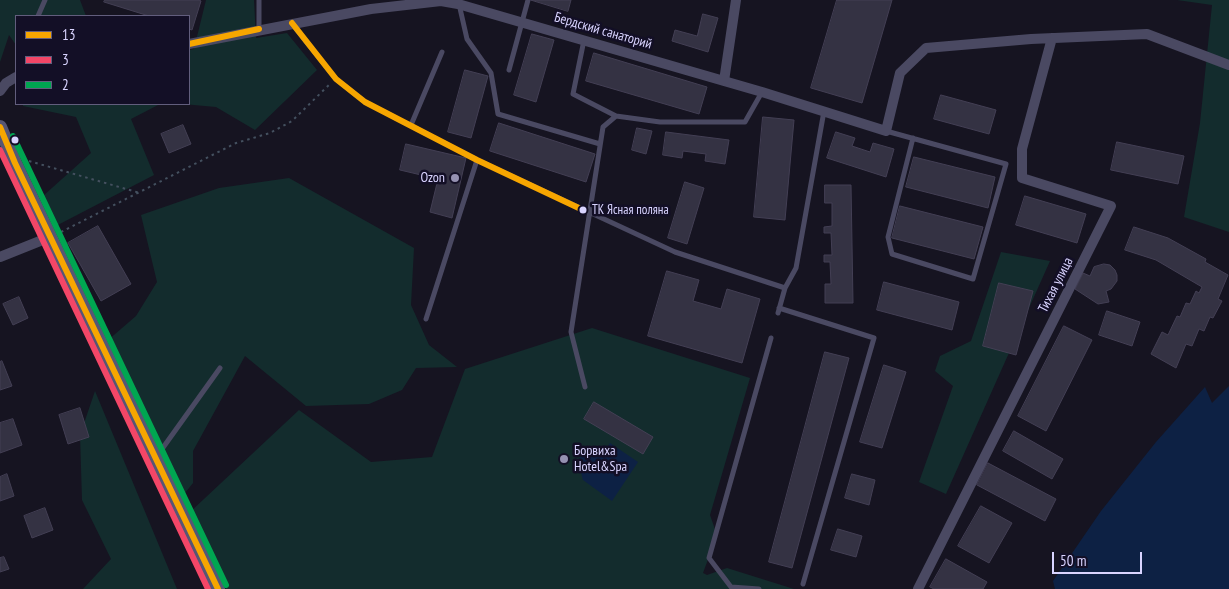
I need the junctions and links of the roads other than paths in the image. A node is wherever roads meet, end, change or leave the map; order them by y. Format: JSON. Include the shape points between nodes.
{"nodes":[{"id":1,"x":45,"y":0,"type":"edge"},
{"id":2,"x":259,"y":0,"type":"edge"},
{"id":3,"x":440,"y":0,"type":"edge"},
{"id":4,"x":528,"y":0,"type":"edge"},
{"id":5,"x":736,"y":0,"type":"edge"},
{"id":6,"x":458,"y":4,"type":"junction"},
{"id":7,"x":38,"y":15,"type":"edge"},
{"id":8,"x":522,"y":22,"type":"junction"},
{"id":9,"x":292,"y":23,"type":"junction"},
{"id":10,"x":259,"y":29,"type":"junction"},
{"id":11,"x":1052,"y":38,"type":"junction"},
{"id":12,"x":584,"y":39,"type":"junction"},
{"id":13,"x":190,"y":44,"type":"edge"},
{"id":14,"x":442,"y":52,"type":"dead end"},
{"id":15,"x":1229,"y":65,"type":"edge"},
{"id":16,"x":509,"y":70,"type":"dead end"},
{"id":17,"x":15,"y":75,"type":"edge"},
{"id":18,"x":724,"y":81,"type":"junction"},
{"id":19,"x":0,"y":91,"type":"edge"},
{"id":20,"x":762,"y":92,"type":"junction"},
{"id":21,"x":824,"y":111,"type":"junction"},
{"id":22,"x":616,"y":116,"type":"junction"},
{"id":23,"x":411,"y":125,"type":"junction"},
{"id":24,"x":0,"y":127,"type":"edge"},
{"id":25,"x":886,"y":130,"type":"junction"},
{"id":26,"x":913,"y":138,"type":"junction"},
{"id":27,"x":600,"y":144,"type":"junction"},
{"id":28,"x":477,"y":160,"type":"junction"},
{"id":29,"x":589,"y":213,"type":"junction"},
{"id":30,"x":50,"y":237,"type":"junction"},
{"id":31,"x":0,"y":257,"type":"edge"},
{"id":32,"x":785,"y":288,"type":"junction"},
{"id":33,"x":426,"y":319,"type":"dead end"},
{"id":34,"x":771,"y":338,"type":"dead end"},
{"id":35,"x":220,"y":368,"type":"dead end"},
{"id":36,"x":585,"y":387,"type":"dead end"},
{"id":37,"x":156,"y":458,"type":"junction"},
{"id":38,"x":803,"y":584,"type":"dead end"},
{"id":39,"x":215,"y":588,"type":"edge"},
{"id":40,"x":759,"y":589,"type":"edge"},
{"id":41,"x":918,"y":589,"type":"edge"}],
"edges":[{"from":1,"to":7,"type":"lane"},
{"from":2,"to":10,"type":"lane"},
{"from":3,"to":6,"type":"street","name":"Бердский санаторий"},
{"from":3,"to":9,"type":"street","name":"Бердский санаторий"},
{"from":4,"to":8,"type":"lane"},
{"from":5,"to":18,"type":"street"},
{"from":6,"to":8,"type":"street","name":"Бердский санаторий"},
{"from":6,"to":27,"type":"lane","via":[[467,39],[491,73],[498,114]]},
{"from":8,"to":12,"type":"street","name":"Бердский санаторий"},
{"from":8,"to":16,"type":"lane"},
{"from":9,"to":10,"type":"street","name":"Бердский санаторий"},
{"from":9,"to":23,"type":"lane","via":[[336,79],[365,102]]},
{"from":10,"to":13,"type":"street","name":"Бердский санаторий"},
{"from":11,"to":15,"type":"street","via":[[1147,34]]},
{"from":11,"to":25,"type":"street","via":[[926,48],[900,73]]},
{"from":11,"to":41,"type":"street","name":"Тихая улица","via":[[1022,149],[1022,178],[1111,206]]},
{"from":12,"to":18,"type":"street","name":"Бердский санаторий"},
{"from":12,"to":22,"type":"lane","via":[[573,94]]},
{"from":14,"to":23,"type":"lane"},
{"from":17,"to":19,"type":"street"},
{"from":18,"to":20,"type":"street","name":"Бердский санаторий"},
{"from":20,"to":21,"type":"street","name":"Бердский санаторий"},
{"from":20,"to":22,"type":"lane","via":[[745,122],[660,122]]},
{"from":21,"to":25,"type":"street","name":"Бердский санаторий"},
{"from":21,"to":32,"type":"lane","via":[[796,268]]},
{"from":22,"to":27,"type":"lane","via":[[603,127]]},
{"from":23,"to":28,"type":"lane"},
{"from":24,"to":30,"type":"street"},
{"from":25,"to":26,"type":"lane"},
{"from":26,"to":26,"type":"lane","via":[[1006,164],[973,279],[892,254],[888,237]]},
{"from":27,"to":29,"type":"lane"},
{"from":28,"to":29,"type":"lane"},
{"from":28,"to":33,"type":"lane"},
{"from":29,"to":32,"type":"lane","via":[[674,252]]},
{"from":29,"to":36,"type":"lane","via":[[571,332]]},
{"from":30,"to":31,"type":"street"},
{"from":30,"to":37,"type":"street"},
{"from":32,"to":38,"type":"lane","via":[[778,311],[874,338]]},
{"from":34,"to":40,"type":"lane","via":[[709,558],[731,587]]},
{"from":35,"to":37,"type":"lane"},
{"from":37,"to":39,"type":"street"}]}
